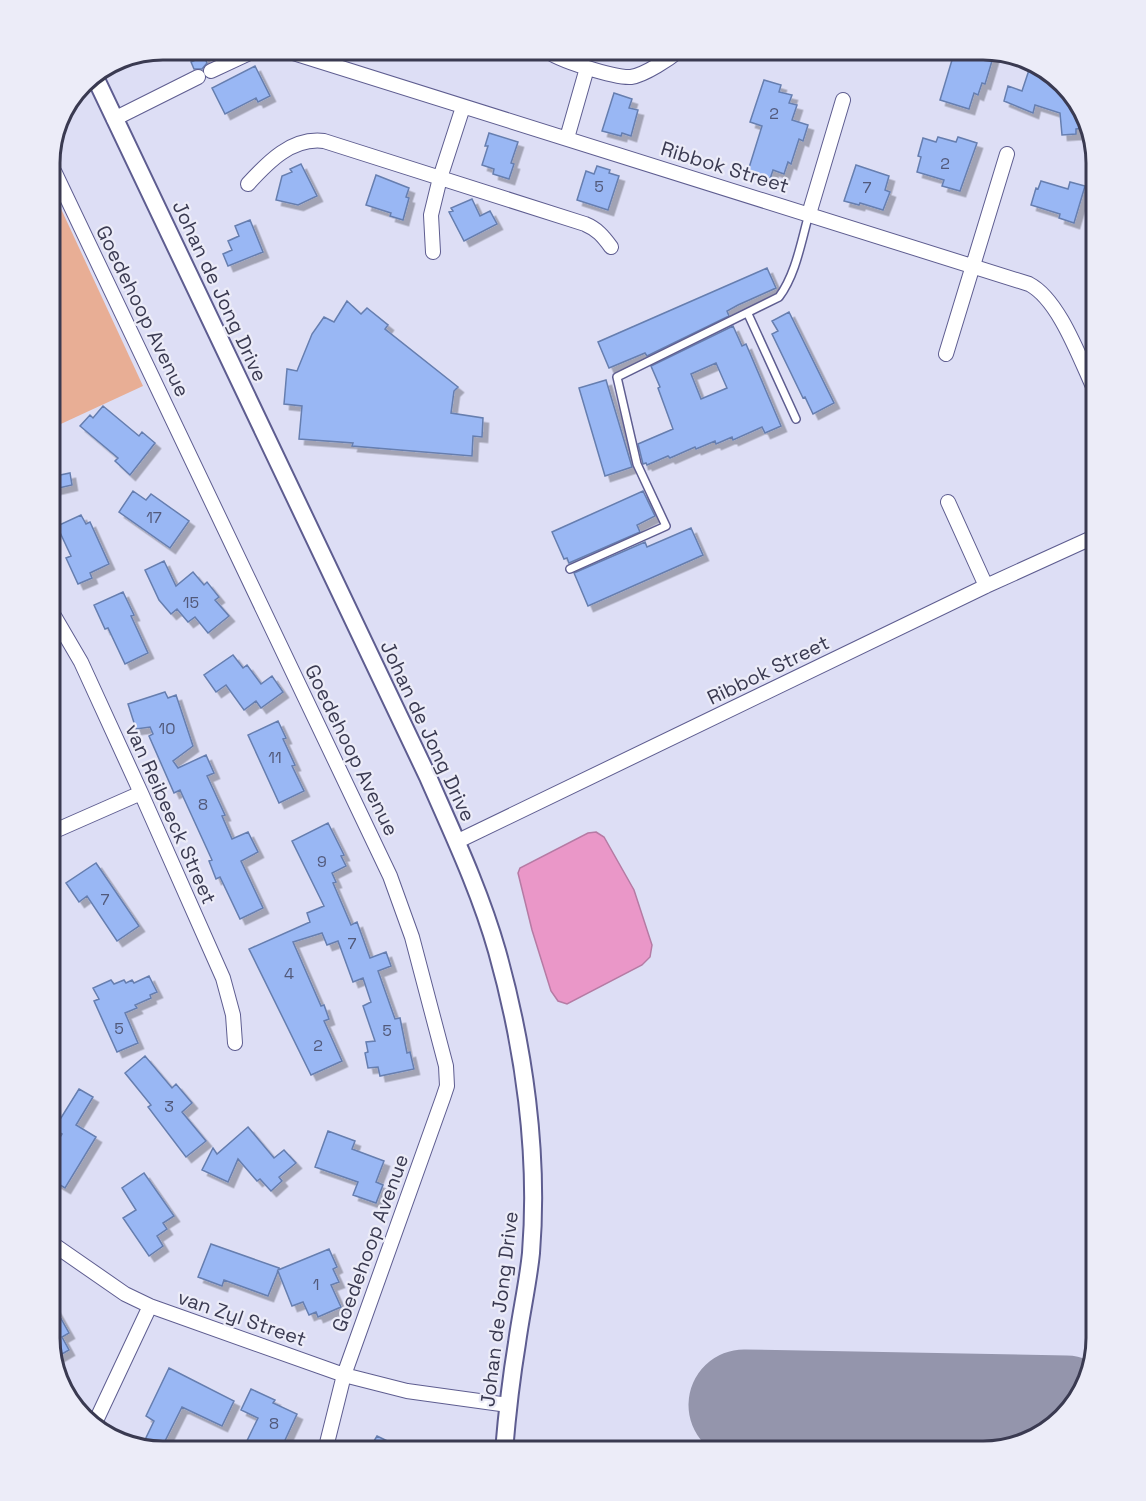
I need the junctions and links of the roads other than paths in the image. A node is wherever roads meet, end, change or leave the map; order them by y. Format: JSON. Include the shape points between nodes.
{"nodes":[{"id":1,"x":226,"y":60,"type":"edge"},
{"id":2,"x":234,"y":60,"type":"edge"},
{"id":3,"x":315,"y":60,"type":"edge"},
{"id":4,"x":566,"y":60,"type":"edge"},
{"id":5,"x":666,"y":60,"type":"edge"},
{"id":6,"x":227,"y":63,"type":"junction"},
{"id":7,"x":587,"y":68,"type":"junction"},
{"id":8,"x":98,"y":83,"type":"edge"},
{"id":9,"x":843,"y":100,"type":"dead end"},
{"id":10,"x":463,"y":107,"type":"junction"},
{"id":11,"x":114,"y":119,"type":"junction"},
{"id":12,"x":567,"y":138,"type":"junction"},
{"id":13,"x":1007,"y":154,"type":"dead end"},
{"id":14,"x":440,"y":178,"type":"junction"},
{"id":15,"x":60,"y":183,"type":"edge"},
{"id":16,"x":248,"y":184,"type":"dead end"},
{"id":17,"x":809,"y":214,"type":"junction"},
{"id":18,"x":611,"y":247,"type":"dead end"},
{"id":19,"x":433,"y":252,"type":"dead end"},
{"id":20,"x":972,"y":267,"type":"junction"},
{"id":21,"x":748,"y":314,"type":"junction"},
{"id":22,"x":946,"y":354,"type":"dead end"},
{"id":23,"x":1086,"y":372,"type":"edge"},
{"id":24,"x":796,"y":419,"type":"dead end"},
{"id":25,"x":948,"y":501,"type":"dead end"},
{"id":26,"x":1086,"y":541,"type":"edge"},
{"id":27,"x":570,"y":569,"type":"dead end"},
{"id":28,"x":986,"y":586,"type":"junction"},
{"id":29,"x":60,"y":626,"type":"edge"},
{"id":30,"x":141,"y":793,"type":"junction"},
{"id":31,"x":60,"y":829,"type":"edge"},
{"id":32,"x":456,"y":842,"type":"junction"},
{"id":33,"x":235,"y":1043,"type":"dead end"},
{"id":34,"x":60,"y":1249,"type":"edge"},
{"id":35,"x":150,"y":1306,"type":"junction"},
{"id":36,"x":344,"y":1375,"type":"junction"},
{"id":37,"x":508,"y":1405,"type":"junction"},
{"id":38,"x":97,"y":1418,"type":"edge"},
{"id":39,"x":328,"y":1441,"type":"edge"},
{"id":40,"x":505,"y":1441,"type":"edge"}],
"edges":[{"from":1,"to":6,"type":"street"},
{"from":2,"to":6,"type":"street"},
{"from":3,"to":10,"type":"street","name":"Ribbok Street"},
{"from":4,"to":7,"type":"street"},
{"from":5,"to":7,"type":"street","via":[[632,77]]},
{"from":6,"to":11,"type":"street"},
{"from":7,"to":12,"type":"street"},
{"from":8,"to":11,"type":"street","name":"Johan de Jong Drive"},
{"from":9,"to":17,"type":"street"},
{"from":10,"to":12,"type":"street","name":"Ribbok Street"},
{"from":10,"to":14,"type":"street"},
{"from":11,"to":32,"type":"street","name":"Johan de Jong Drive"},
{"from":12,"to":17,"type":"street","name":"Ribbok Street"},
{"from":13,"to":20,"type":"street"},
{"from":14,"to":16,"type":"street","via":[[315,140],[275,156]]},
{"from":14,"to":18,"type":"street","via":[[585,224],[602,235]]},
{"from":14,"to":19,"type":"street","via":[[431,215]]},
{"from":15,"to":36,"type":"street","name":"Goedehoop Avenue","via":[[387,868],[412,937],[446,1066],[447,1086]]},
{"from":17,"to":20,"type":"street","name":"Ribbok Street"},
{"from":17,"to":21,"type":"lane","via":[[787,286],[779,297]]},
{"from":20,"to":22,"type":"street"},
{"from":20,"to":23,"type":"street","name":"Ribbok Street","via":[[1039,289],[1058,314]]},
{"from":21,"to":24,"type":"lane"},
{"from":21,"to":27,"type":"lane","via":[[617,377],[637,464],[666,526]]},
{"from":25,"to":28,"type":"street"},
{"from":26,"to":28,"type":"street","name":"Ribbok Street"},
{"from":28,"to":32,"type":"street","name":"Ribbok Street"},
{"from":29,"to":30,"type":"street","name":"van Reibeeck Street","via":[[81,662]]},
{"from":30,"to":31,"type":"street"},
{"from":30,"to":33,"type":"street","name":"van Reibeeck Street","via":[[223,978],[233,1015]]},
{"from":32,"to":37,"type":"street","name":"Johan de Jong Drive","via":[[497,951],[528,1123],[531,1255]]},
{"from":34,"to":35,"type":"street","name":"van Zyl Street","via":[[125,1294]]},
{"from":35,"to":36,"type":"street","name":"van Zyl Street"},
{"from":35,"to":38,"type":"street"},
{"from":36,"to":37,"type":"street","name":"van Zyl Street","via":[[407,1391]]},
{"from":36,"to":39,"type":"street","name":"Goedehoop Avenue"},
{"from":37,"to":40,"type":"street","name":"Johan de Jong Drive"}]}
